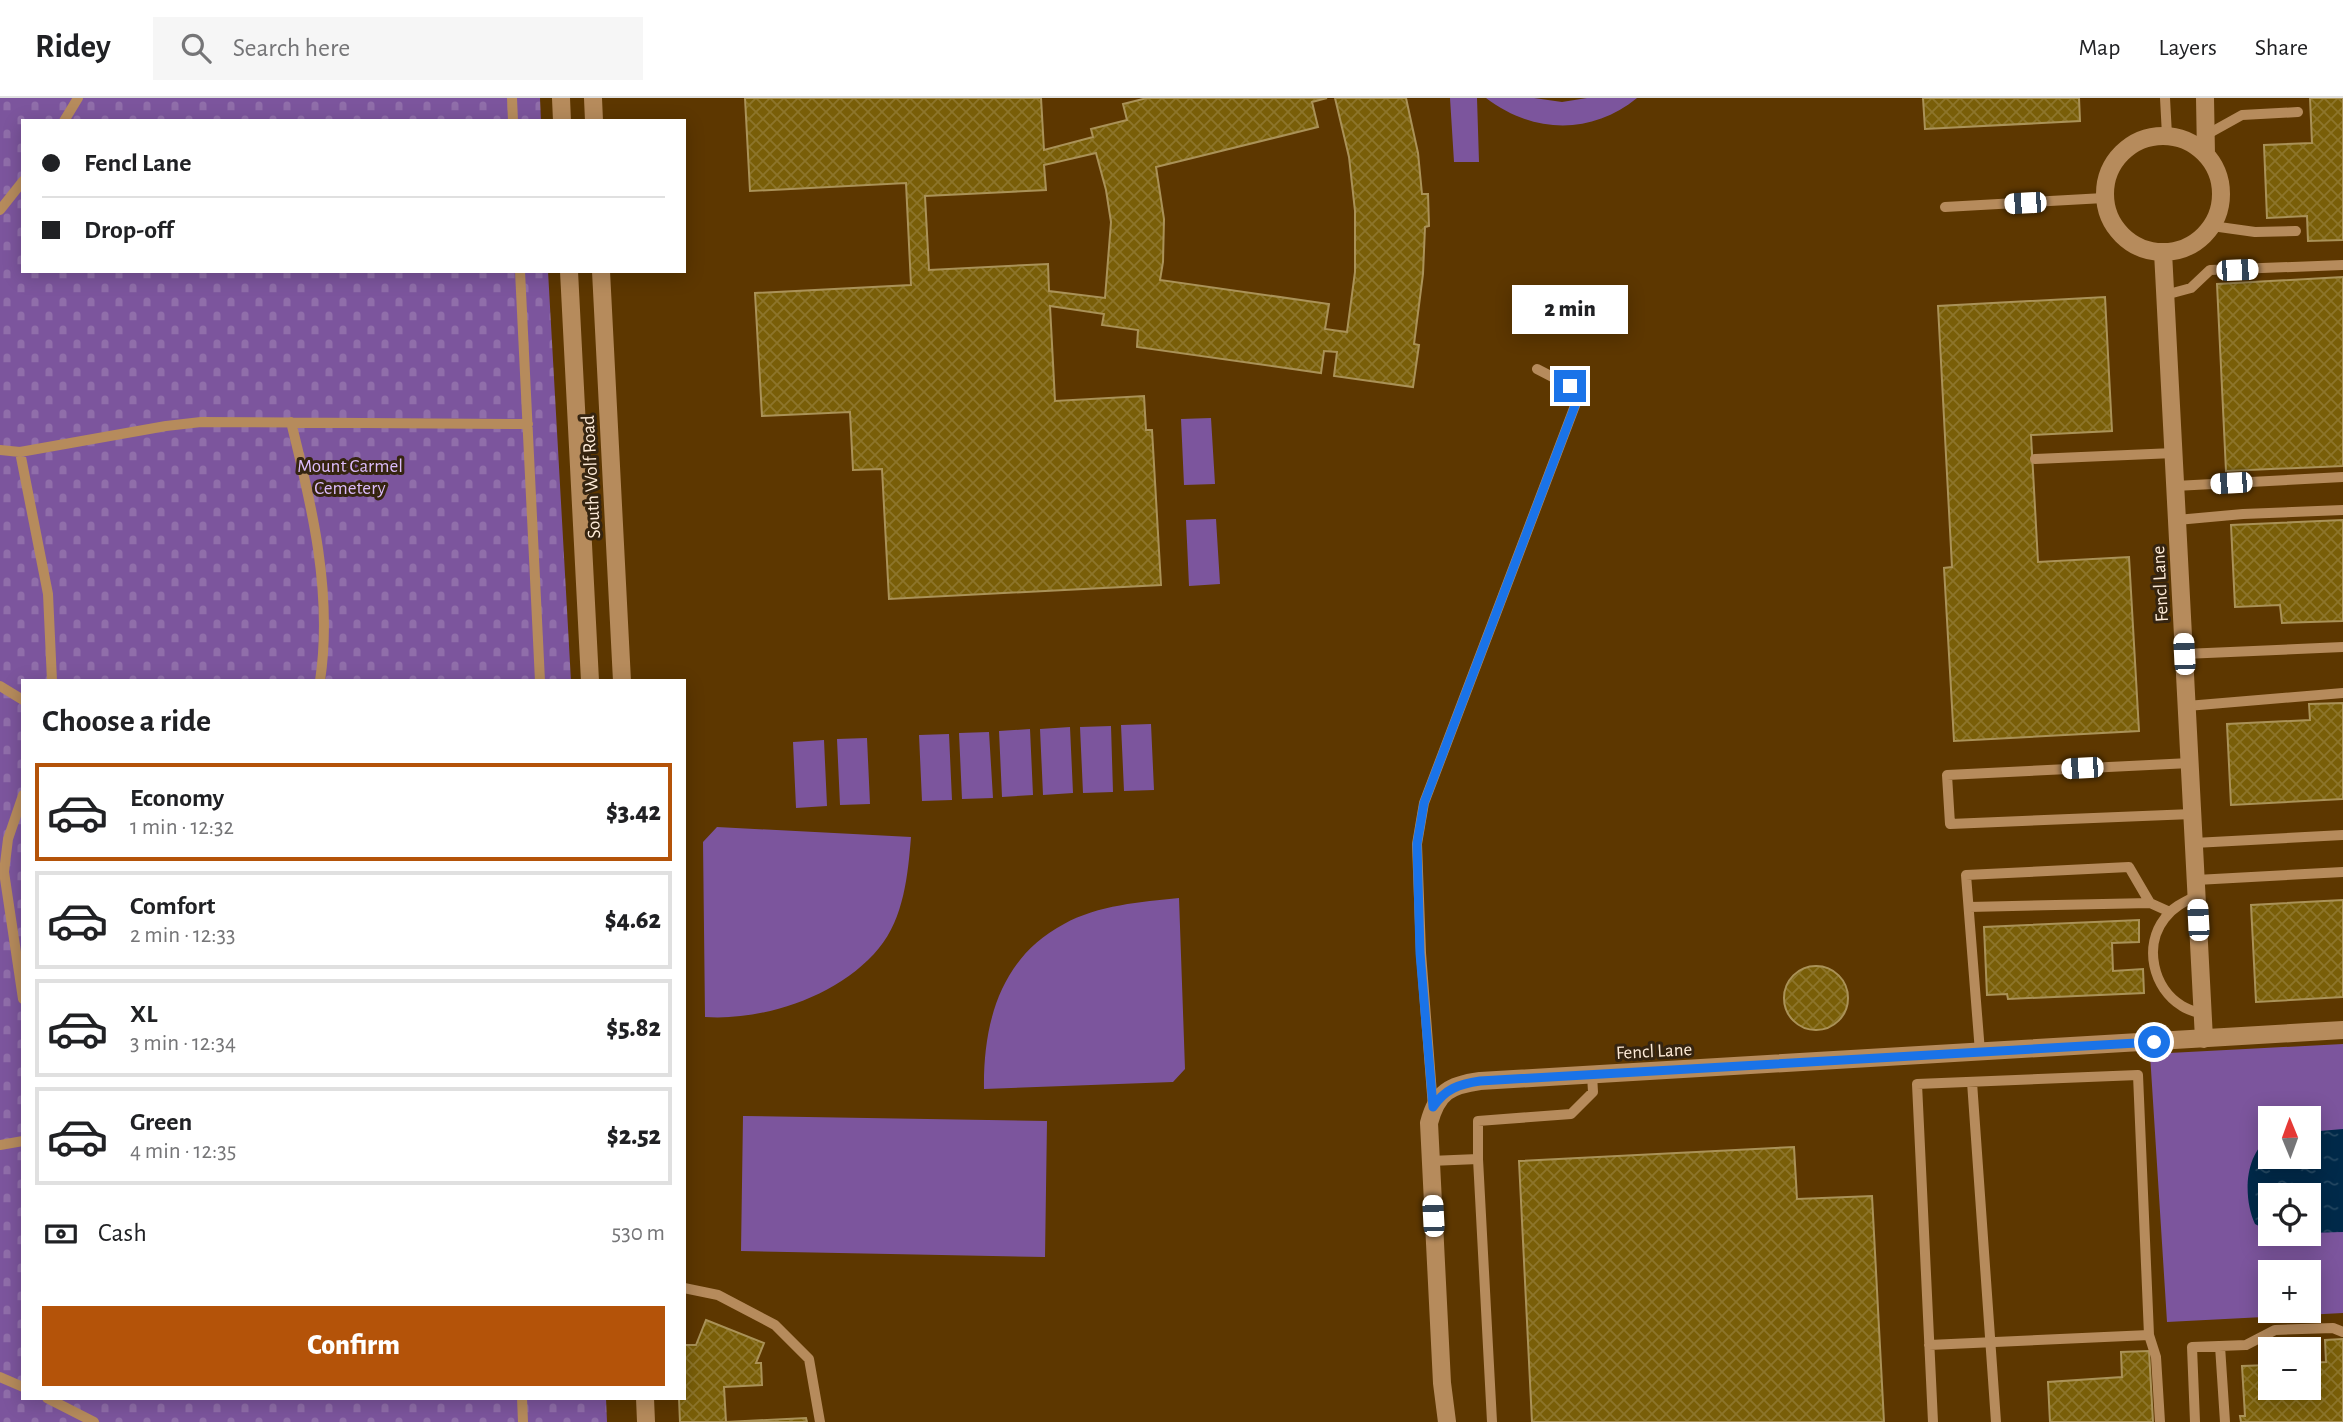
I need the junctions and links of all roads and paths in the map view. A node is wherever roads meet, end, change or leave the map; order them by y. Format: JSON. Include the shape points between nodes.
{"nodes":[{"id":1,"x":78,"y":98,"type":"edge"},
{"id":2,"x":512,"y":98,"type":"edge"},
{"id":3,"x":561,"y":98,"type":"edge"},
{"id":4,"x":593,"y":98,"type":"edge"},
{"id":5,"x":2165,"y":98,"type":"edge"},
{"id":6,"x":2205,"y":98,"type":"edge"},
{"id":7,"x":2298,"y":112,"type":"dead end"},
{"id":8,"x":65,"y":119,"type":"edge"},
{"id":9,"x":513,"y":119,"type":"edge"},
{"id":10,"x":562,"y":119,"type":"edge"},
{"id":11,"x":594,"y":119,"type":"edge"},
{"id":12,"x":2167,"y":135,"type":"junction"},
{"id":13,"x":2206,"y":135,"type":"junction"},
{"id":14,"x":2206,"y":155,"type":"junction"},
{"id":15,"x":21,"y":184,"type":"edge"},
{"id":16,"x":2104,"y":198,"type":"junction"},
{"id":17,"x":1945,"y":207,"type":"dead end"},
{"id":18,"x":0,"y":210,"type":"edge"},
{"id":19,"x":2212,"y":226,"type":"junction"},
{"id":20,"x":2296,"y":231,"type":"dead end"},
{"id":21,"x":2163,"y":252,"type":"junction"},
{"id":22,"x":2343,"y":265,"type":"edge"},
{"id":23,"x":520,"y":273,"type":"edge"},
{"id":24,"x":569,"y":273,"type":"edge"},
{"id":25,"x":601,"y":273,"type":"edge"},
{"id":26,"x":2165,"y":295,"type":"junction"},
{"id":27,"x":1537,"y":369,"type":"dead end"},
{"id":28,"x":291,"y":422,"type":"junction"},
{"id":29,"x":528,"y":424,"type":"junction"},
{"id":30,"x":0,"y":450,"type":"edge"},
{"id":31,"x":20,"y":452,"type":"junction"},
{"id":32,"x":2174,"y":453,"type":"junction"},
{"id":33,"x":2035,"y":459,"type":"dead end"},
{"id":34,"x":2343,"y":477,"type":"edge"},
{"id":35,"x":2175,"y":486,"type":"junction"},
{"id":36,"x":2343,"y":510,"type":"edge"},
{"id":37,"x":2177,"y":520,"type":"junction"},
{"id":38,"x":2343,"y":647,"type":"edge"},
{"id":39,"x":2184,"y":654,"type":"junction"},
{"id":40,"x":52,"y":679,"type":"edge"},
{"id":41,"x":320,"y":679,"type":"edge"},
{"id":42,"x":540,"y":679,"type":"edge"},
{"id":43,"x":590,"y":679,"type":"edge"},
{"id":44,"x":622,"y":679,"type":"edge"},
{"id":45,"x":0,"y":686,"type":"edge"},
{"id":46,"x":2343,"y":693,"type":"edge"},
{"id":47,"x":21,"y":699,"type":"edge"},
{"id":48,"x":2187,"y":706,"type":"junction"},
{"id":49,"x":2190,"y":763,"type":"junction"},
{"id":50,"x":21,"y":801,"type":"edge"},
{"id":51,"x":2192,"y":814,"type":"junction"},
{"id":52,"x":2343,"y":835,"type":"edge"},
{"id":53,"x":2194,"y":843,"type":"junction"},
{"id":54,"x":2343,"y":872,"type":"edge"},
{"id":55,"x":2196,"y":888,"type":"junction"},
{"id":56,"x":2150,"y":903,"type":"junction"},
{"id":57,"x":1969,"y":907,"type":"junction"},
{"id":58,"x":2170,"y":912,"type":"junction"},
{"id":59,"x":21,"y":986,"type":"edge"},
{"id":60,"x":2203,"y":1014,"type":"junction"},
{"id":61,"x":2343,"y":1030,"type":"edge"},
{"id":62,"x":2204,"y":1039,"type":"junction"},
{"id":63,"x":1980,"y":1052,"type":"junction"},
{"id":64,"x":1592,"y":1075,"type":"junction"},
{"id":65,"x":1972,"y":1082,"type":"junction"},
{"id":66,"x":1433,"y":1107,"type":"junction"},
{"id":67,"x":21,"y":1141,"type":"edge"},
{"id":68,"x":0,"y":1145,"type":"edge"},
{"id":69,"x":1478,"y":1159,"type":"junction"},
{"id":70,"x":1430,"y":1161,"type":"junction"},
{"id":71,"x":686,"y":1289,"type":"edge"},
{"id":72,"x":2343,"y":1332,"type":"edge"},
{"id":73,"x":2149,"y":1335,"type":"junction"},
{"id":74,"x":1989,"y":1343,"type":"junction"},
{"id":75,"x":1928,"y":1345,"type":"junction"},
{"id":76,"x":2220,"y":1346,"type":"junction"},
{"id":77,"x":0,"y":1377,"type":"edge"},
{"id":78,"x":21,"y":1386,"type":"edge"},
{"id":79,"x":51,"y":1400,"type":"edge"},
{"id":80,"x":522,"y":1400,"type":"edge"},
{"id":81,"x":645,"y":1400,"type":"edge"},
{"id":82,"x":94,"y":1422,"type":"edge"},
{"id":83,"x":523,"y":1422,"type":"edge"},
{"id":84,"x":646,"y":1422,"type":"edge"},
{"id":85,"x":820,"y":1422,"type":"edge"},
{"id":86,"x":1447,"y":1422,"type":"edge"},
{"id":87,"x":1492,"y":1422,"type":"edge"},
{"id":88,"x":1933,"y":1422,"type":"edge"},
{"id":89,"x":1996,"y":1422,"type":"edge"},
{"id":90,"x":2160,"y":1422,"type":"edge"},
{"id":91,"x":2195,"y":1422,"type":"edge"},
{"id":92,"x":2225,"y":1422,"type":"edge"}],
"edges":[{"from":1,"to":8,"type":"lane"},
{"from":2,"to":9,"type":"lane"},
{"from":3,"to":10,"type":"street"},
{"from":4,"to":11,"type":"street"},
{"from":5,"to":12,"type":"lane"},
{"from":6,"to":13,"type":"street"},
{"from":7,"to":13,"type":"lane","via":[[2242,114]]},
{"from":12,"to":14,"type":"street","via":[[2194,144]]},
{"from":12,"to":16,"type":"street","via":[[2127,147],[2109,170]]},
{"from":13,"to":14,"type":"street"},
{"from":14,"to":19,"type":"street","via":[[2220,179],[2219,210]]},
{"from":15,"to":18,"type":"lane"},
{"from":16,"to":17,"type":"lane"},
{"from":16,"to":21,"type":"street","via":[[2110,220],[2124,238],[2138,247]]},
{"from":19,"to":20,"type":"lane"},
{"from":19,"to":21,"type":"street","via":[[2192,245]]},
{"from":21,"to":26,"type":"street","name":"Fencl Lane"},
{"from":22,"to":26,"type":"lane","via":[[2210,271],[2191,288]]},
{"from":23,"to":29,"type":"lane"},
{"from":24,"to":43,"type":"street","name":"South Wolf Road"},
{"from":25,"to":44,"type":"street","name":"South Wolf Road"},
{"from":26,"to":32,"type":"street","name":"Fencl Lane"},
{"from":27,"to":66,"type":"lane","via":[[1570,386],[1576,403],[1424,803],[1417,844],[1420,953]]},
{"from":28,"to":29,"type":"lane"},
{"from":28,"to":31,"type":"lane","via":[[185,423]]},
{"from":28,"to":41,"type":"lane","via":[[319,562],[324,635]]},
{"from":29,"to":42,"type":"lane"},
{"from":30,"to":31,"type":"lane"},
{"from":31,"to":40,"type":"lane","via":[[48,594]]},
{"from":32,"to":33,"type":"lane"},
{"from":32,"to":35,"type":"street","name":"Fencl Lane"},
{"from":34,"to":35,"type":"lane"},
{"from":35,"to":37,"type":"street","name":"Fencl Lane"},
{"from":36,"to":37,"type":"lane"},
{"from":37,"to":39,"type":"street","name":"Fencl Lane"},
{"from":38,"to":39,"type":"lane"},
{"from":39,"to":48,"type":"street","name":"Fencl Lane"},
{"from":45,"to":47,"type":"lane"},
{"from":46,"to":48,"type":"lane"},
{"from":48,"to":49,"type":"street","name":"Fencl Lane"},
{"from":49,"to":51,"type":"street","name":"Fencl Lane"},
{"from":49,"to":51,"type":"lane","via":[[1947,775],[1950,824]]},
{"from":50,"to":59,"type":"lane","via":[[8,839],[4,872]]},
{"from":51,"to":53,"type":"street","name":"Fencl Lane"},
{"from":52,"to":53,"type":"lane"},
{"from":53,"to":55,"type":"street","name":"Fencl Lane"},
{"from":54,"to":55,"type":"lane"},
{"from":55,"to":58,"type":"lane"},
{"from":55,"to":60,"type":"street","name":"Fencl Lane"},
{"from":56,"to":57,"type":"lane"},
{"from":56,"to":57,"type":"lane","via":[[2129,867],[1966,875]]},
{"from":56,"to":58,"type":"lane"},
{"from":57,"to":63,"type":"lane"},
{"from":58,"to":60,"type":"lane","via":[[2155,937],[2152,957],[2157,977],[2167,995]]},
{"from":60,"to":62,"type":"street","name":"Fencl Lane"},
{"from":61,"to":62,"type":"street","name":"Fencl Lane"},
{"from":62,"to":63,"type":"street","name":"Fencl Lane"},
{"from":63,"to":64,"type":"street","name":"Fencl Lane"},
{"from":64,"to":66,"type":"street","name":"Fencl Lane","via":[[1464,1083],[1450,1088]]},
{"from":64,"to":69,"type":"lane","via":[[1593,1092],[1571,1114],[1478,1121]]},
{"from":65,"to":73,"type":"lane","via":[[2138,1075]]},
{"from":65,"to":74,"type":"lane"},
{"from":65,"to":75,"type":"lane","via":[[1917,1084]]},
{"from":66,"to":70,"type":"street"},
{"from":67,"to":68,"type":"lane"},
{"from":69,"to":70,"type":"lane"},
{"from":69,"to":87,"type":"lane"},
{"from":70,"to":86,"type":"street"},
{"from":71,"to":85,"type":"lane","via":[[718,1295],[775,1325],[809,1359]]},
{"from":72,"to":76,"type":"lane","via":[[2333,1328],[2275,1330],[2246,1345]]},
{"from":73,"to":74,"type":"lane"},
{"from":73,"to":90,"type":"lane","via":[[2156,1357]]},
{"from":74,"to":75,"type":"lane"},
{"from":74,"to":89,"type":"lane"},
{"from":75,"to":88,"type":"lane"},
{"from":76,"to":91,"type":"lane","via":[[2192,1347]]},
{"from":76,"to":92,"type":"lane"},
{"from":77,"to":78,"type":"lane"},
{"from":79,"to":82,"type":"lane"},
{"from":80,"to":83,"type":"lane"},
{"from":81,"to":84,"type":"street"}]}
